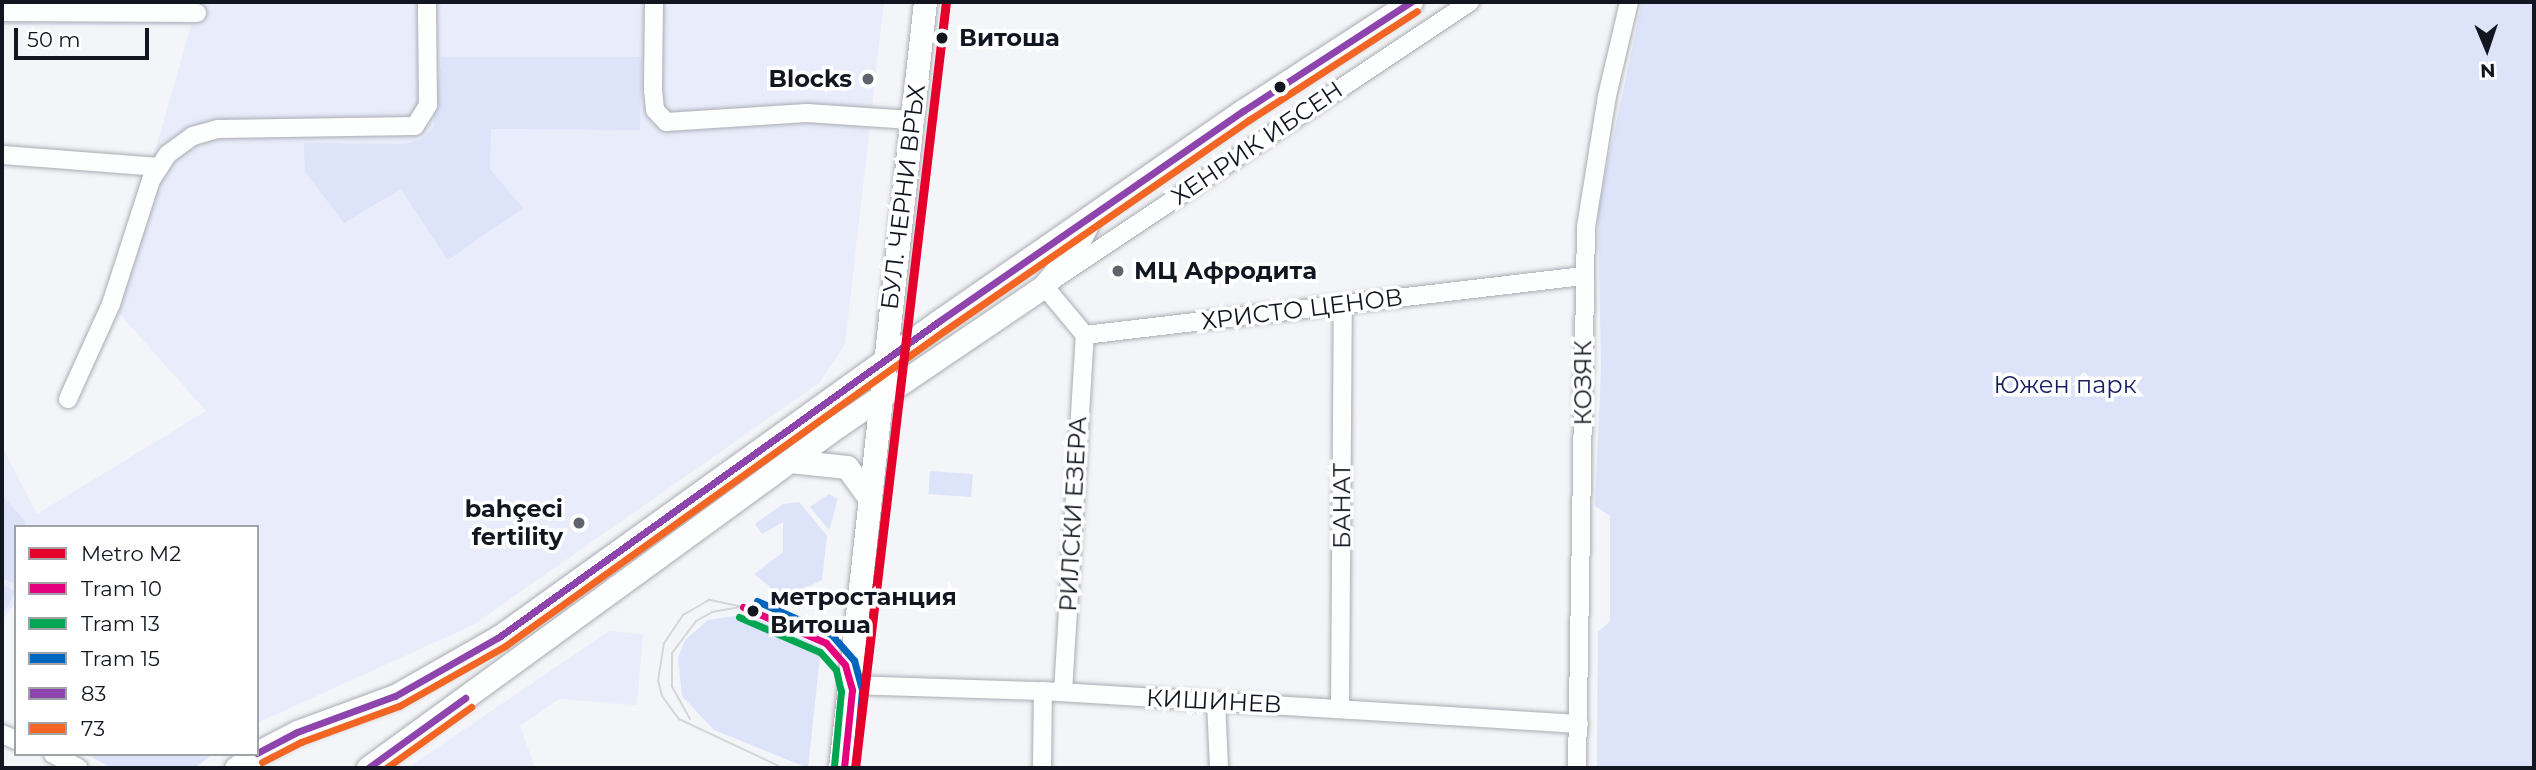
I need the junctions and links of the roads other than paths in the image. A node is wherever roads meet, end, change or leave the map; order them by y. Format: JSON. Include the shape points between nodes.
{"nodes":[{"id":1,"x":427,"y":2,"type":"edge"},
{"id":2,"x":654,"y":2,"type":"edge"},
{"id":3,"x":925,"y":2,"type":"edge"},
{"id":4,"x":1411,"y":2,"type":"edge"},
{"id":5,"x":1470,"y":2,"type":"edge"},
{"id":6,"x":1629,"y":2,"type":"edge"},
{"id":7,"x":2,"y":12,"type":"edge"},
{"id":8,"x":197,"y":13,"type":"dead end"},
{"id":9,"x":911,"y":121,"type":"junction"},
{"id":10,"x":2,"y":155,"type":"edge"},
{"id":11,"x":157,"y":166,"type":"junction"},
{"id":12,"x":1090,"y":217,"type":"junction"},
{"id":13,"x":1583,"y":276,"type":"junction"},
{"id":14,"x":1044,"y":286,"type":"junction"},
{"id":15,"x":1343,"y":304,"type":"junction"},
{"id":16,"x":1085,"y":335,"type":"junction"},
{"id":17,"x":884,"y":361,"type":"junction"},
{"id":18,"x":880,"y":397,"type":"junction"},
{"id":19,"x":68,"y":399,"type":"dead end"},
{"id":20,"x":790,"y":461,"type":"junction"},
{"id":21,"x":869,"y":496,"type":"junction"},
{"id":22,"x":848,"y":685,"type":"junction"},
{"id":23,"x":1043,"y":691,"type":"junction"},
{"id":24,"x":1063,"y":692,"type":"junction"},
{"id":25,"x":1216,"y":701,"type":"junction"},
{"id":26,"x":1340,"y":709,"type":"junction"},
{"id":27,"x":1580,"y":724,"type":"junction"},
{"id":28,"x":259,"y":752,"type":"edge"},
{"id":29,"x":57,"y":756,"type":"edge"},
{"id":30,"x":253,"y":756,"type":"edge"},
{"id":31,"x":78,"y":768,"type":"edge"},
{"id":32,"x":236,"y":768,"type":"edge"},
{"id":33,"x":368,"y":768,"type":"edge"},
{"id":34,"x":840,"y":768,"type":"edge"},
{"id":35,"x":1042,"y":768,"type":"edge"},
{"id":36,"x":1219,"y":768,"type":"edge"},
{"id":37,"x":1577,"y":768,"type":"edge"}],
"edges":[{"from":1,"to":11,"type":"street","via":[[428,105],[415,126],[218,129],[193,136]]},
{"from":2,"to":9,"type":"street","via":[[653,90],[656,110],[666,122],[807,113]]},
{"from":3,"to":9,"type":"main road","name":"БУЛ. ЧЕРНИ ВРЪХ"},
{"from":4,"to":12,"type":"main road","name":"ХЕНРИК ИБСЕН"},
{"from":5,"to":14,"type":"street","name":"ХЕНРИК ИБСЕН"},
{"from":6,"to":13,"type":"street","name":"КОЗЯК","via":[[1593,176]]},
{"from":7,"to":8,"type":"street"},
{"from":9,"to":17,"type":"main road","name":"БУЛ. ЧЕРНИ ВРЪХ"},
{"from":10,"to":11,"type":"street"},
{"from":11,"to":19,"type":"street","via":[[111,304]]},
{"from":12,"to":14,"type":"main road","name":"ХЕНРИК ИБСЕН","via":[[1076,247]]},
{"from":12,"to":17,"type":"main road","name":"ХЕНРИК ИБСЕН"},
{"from":13,"to":15,"type":"street","name":"ХРИСТО ЦЕНОВ"},
{"from":13,"to":27,"type":"street","name":"КОЗЯК"},
{"from":14,"to":16,"type":"street"},
{"from":14,"to":18,"type":"main road","name":"ХЕНРИК ИБСЕН"},
{"from":15,"to":16,"type":"street","name":"ХРИСТО ЦЕНОВ"},
{"from":15,"to":26,"type":"street","name":"БАНАТ"},
{"from":16,"to":24,"type":"street","name":"РИЛСКИ ЕЗЕРА"},
{"from":17,"to":18,"type":"main road","name":"БУЛ. ЧЕРНИ ВРЪХ"},
{"from":17,"to":28,"type":"main road","name":"ХЕНРИК ИБСЕН","via":[[499,637],[395,696],[297,732]]},
{"from":18,"to":20,"type":"main road","name":"ХЕНРИК ИБСЕН"},
{"from":18,"to":21,"type":"main road","name":"БУЛ. ЧЕРНИ ВРЪХ"},
{"from":20,"to":21,"type":"main road","via":[[847,467]]},
{"from":20,"to":33,"type":"main road","name":"ХЕНРИК ИБСЕН"},
{"from":21,"to":22,"type":"main road","name":"БУЛ. ЧЕРНИ ВРЪХ"},
{"from":22,"to":23,"type":"street","name":"КИШИНЕВ"},
{"from":22,"to":34,"type":"main road","name":"БУЛ. ЧЕРНИ ВРЪХ"},
{"from":23,"to":24,"type":"street","name":"КИШИНЕВ"},
{"from":23,"to":35,"type":"street"},
{"from":24,"to":25,"type":"street","name":"КИШИНЕВ"},
{"from":25,"to":26,"type":"street","name":"КИШИНЕВ"},
{"from":25,"to":36,"type":"street"},
{"from":26,"to":27,"type":"street","name":"КИШИНЕВ"},
{"from":27,"to":37,"type":"street","name":"КОЗЯК"},
{"from":29,"to":31,"type":"street"},
{"from":30,"to":32,"type":"main road","name":"ХЕНРИК ИБСЕН"}]}
